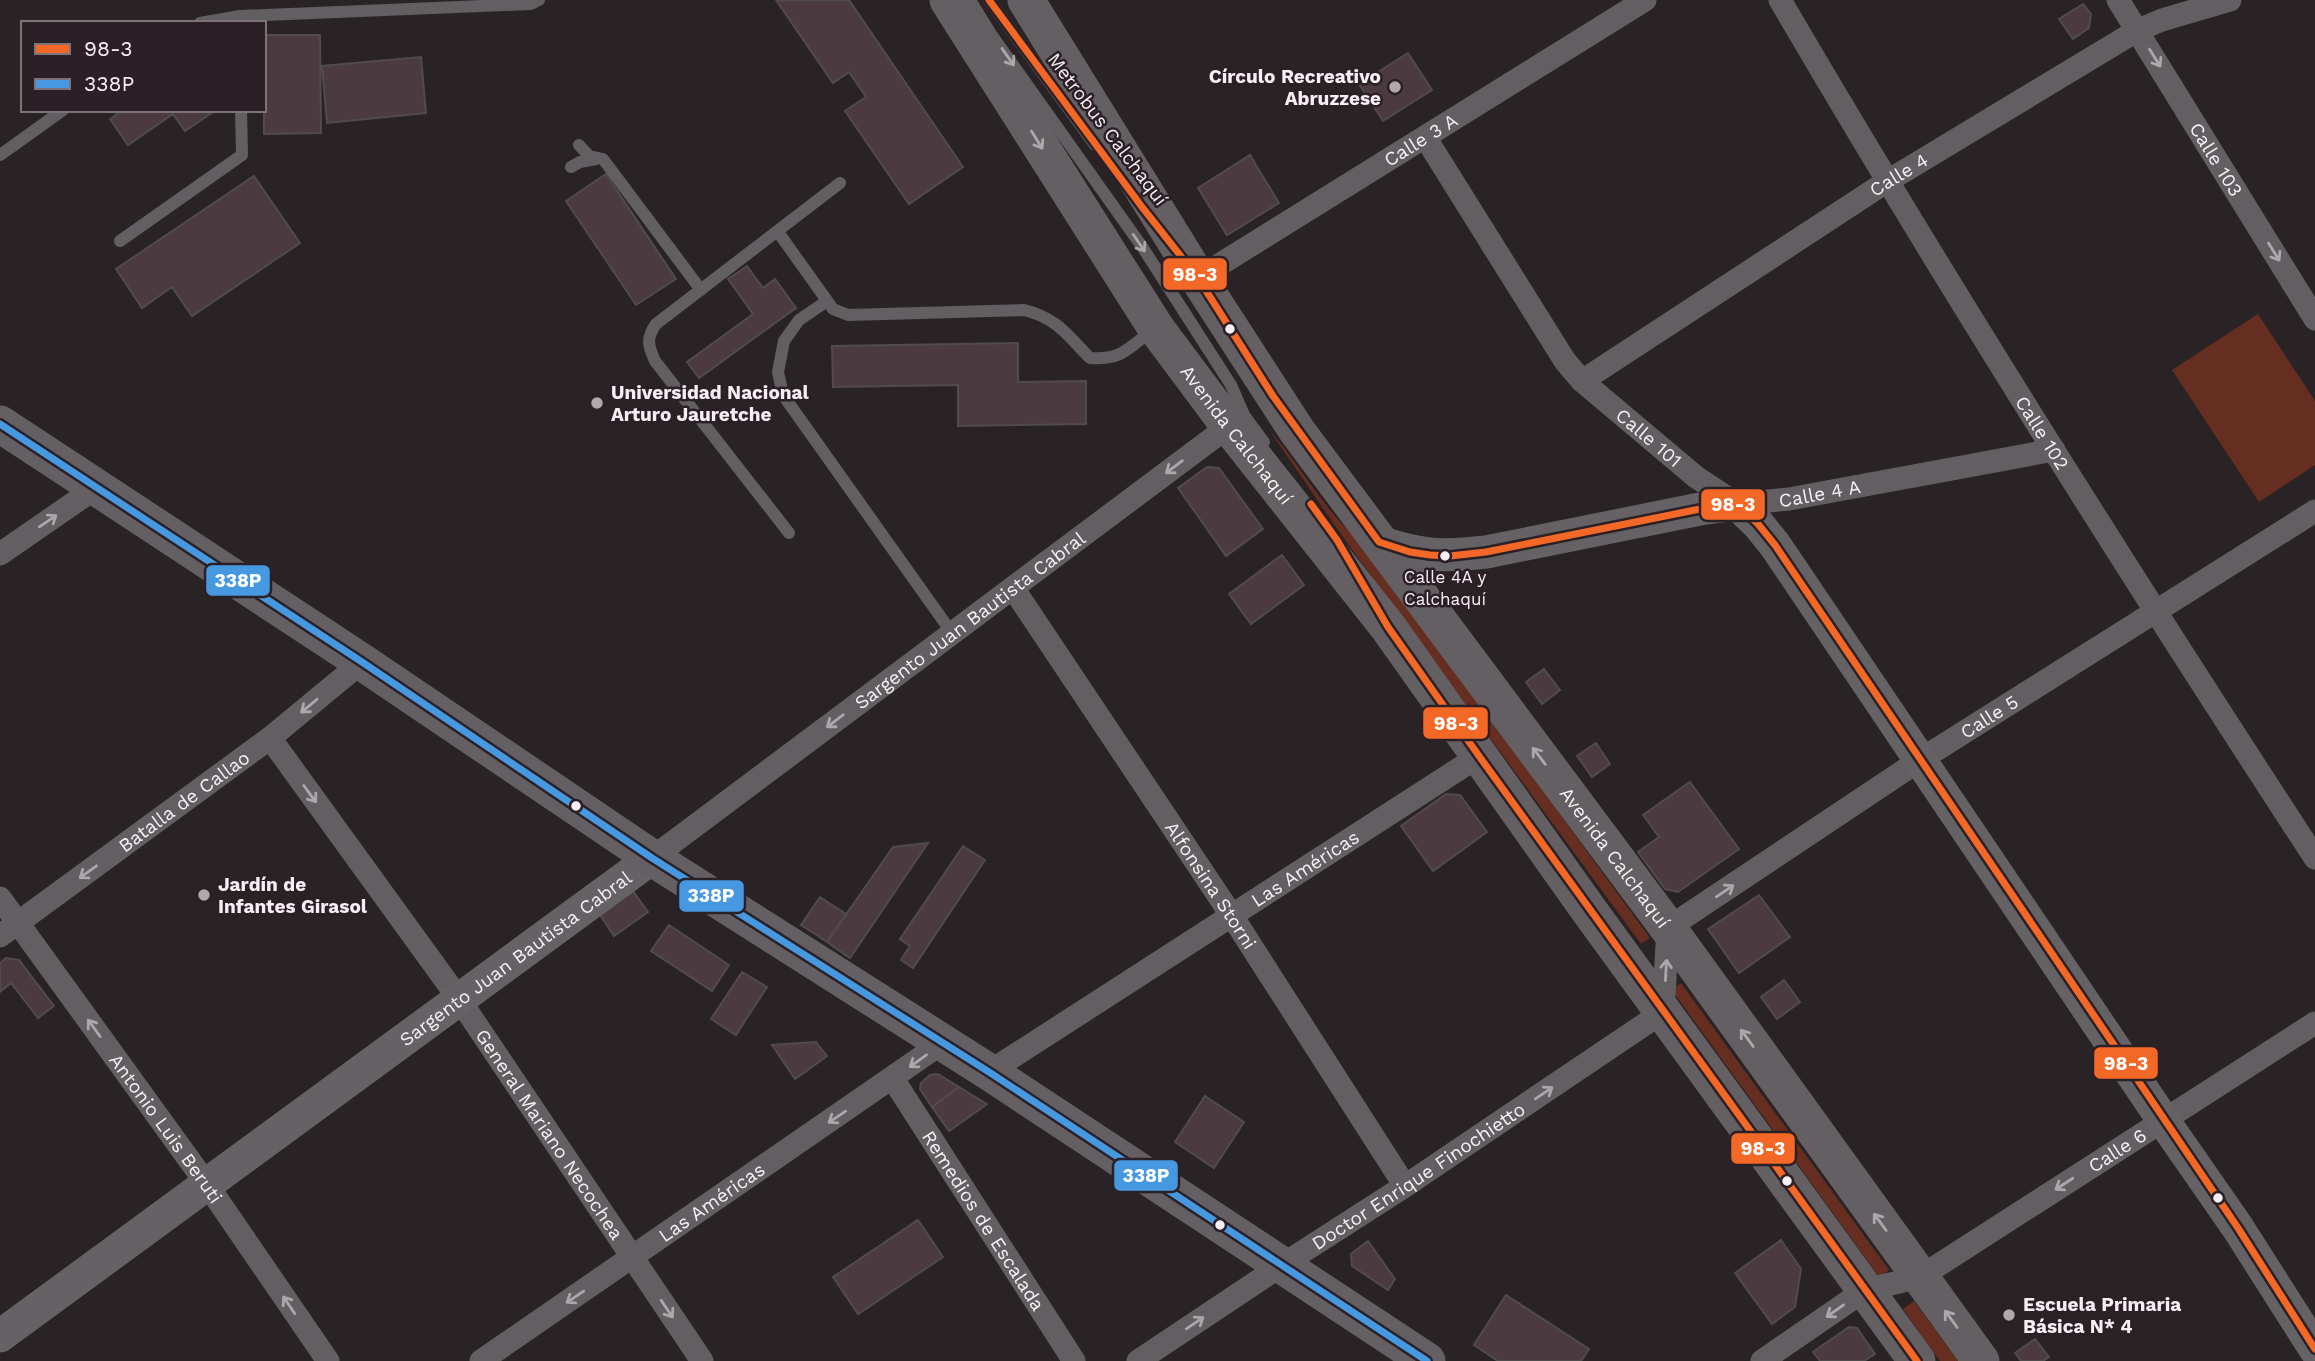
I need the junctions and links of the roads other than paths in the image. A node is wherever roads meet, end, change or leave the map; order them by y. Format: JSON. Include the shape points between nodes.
{"nodes":[{"id":1,"x":539,"y":0,"type":"edge"},
{"id":2,"x":948,"y":0,"type":"edge"},
{"id":3,"x":970,"y":0,"type":"edge"},
{"id":4,"x":989,"y":0,"type":"edge"},
{"id":5,"x":1644,"y":0,"type":"edge"},
{"id":6,"x":1780,"y":0,"type":"edge"},
{"id":7,"x":2118,"y":0,"type":"edge"},
{"id":8,"x":2230,"y":0,"type":"edge"},
{"id":9,"x":1034,"y":3,"type":"edge"},
{"id":10,"x":240,"y":19,"type":"edge"},
{"id":11,"x":220,"y":21,"type":"edge"},
{"id":12,"x":2138,"y":30,"type":"junction"},
{"id":13,"x":60,"y":112,"type":"edge"},
{"id":14,"x":242,"y":112,"type":"edge"},
{"id":15,"x":1425,"y":138,"type":"junction"},
{"id":16,"x":579,"y":145,"type":"dead end"},
{"id":17,"x":0,"y":155,"type":"edge"},
{"id":18,"x":603,"y":159,"type":"junction"},
{"id":19,"x":571,"y":167,"type":"dead end"},
{"id":20,"x":1886,"y":182,"type":"junction"},
{"id":21,"x":840,"y":183,"type":"dead end"},
{"id":22,"x":778,"y":232,"type":"junction"},
{"id":23,"x":120,"y":241,"type":"dead end"},
{"id":24,"x":1198,"y":278,"type":"junction"},
{"id":25,"x":701,"y":289,"type":"junction"},
{"id":26,"x":827,"y":301,"type":"junction"},
{"id":27,"x":2315,"y":319,"type":"edge"},
{"id":28,"x":1156,"y":328,"type":"junction"},
{"id":29,"x":1582,"y":381,"type":"junction"},
{"id":30,"x":1236,"y":420,"type":"junction"},
{"id":31,"x":0,"y":424,"type":"edge"},
{"id":32,"x":1286,"y":444,"type":"junction"},
{"id":33,"x":2054,"y":450,"type":"junction"},
{"id":34,"x":97,"y":487,"type":"junction"},
{"id":35,"x":1306,"y":498,"type":"dead end"},
{"id":36,"x":1737,"y":504,"type":"junction"},
{"id":37,"x":2315,"y":511,"type":"edge"},
{"id":38,"x":789,"y":533,"type":"dead end"},
{"id":39,"x":1379,"y":541,"type":"junction"},
{"id":40,"x":0,"y":554,"type":"edge"},
{"id":41,"x":1013,"y":588,"type":"junction"},
{"id":42,"x":2155,"y":612,"type":"junction"},
{"id":43,"x":1388,"y":627,"type":"junction"},
{"id":44,"x":952,"y":633,"type":"junction"},
{"id":45,"x":362,"y":662,"type":"junction"},
{"id":46,"x":270,"y":738,"type":"junction"},
{"id":47,"x":1479,"y":756,"type":"junction"},
{"id":48,"x":1920,"y":760,"type":"junction"},
{"id":49,"x":652,"y":858,"type":"junction"},
{"id":50,"x":2315,"y":858,"type":"edge"},
{"id":51,"x":0,"y":898,"type":"edge"},
{"id":52,"x":1232,"y":916,"type":"junction"},
{"id":53,"x":1668,"y":928,"type":"junction"},
{"id":54,"x":9,"y":929,"type":"edge"},
{"id":55,"x":459,"y":999,"type":"junction"},
{"id":56,"x":1664,"y":1012,"type":"junction"},
{"id":57,"x":2315,"y":1023,"type":"edge"},
{"id":58,"x":942,"y":1042,"type":"junction"},
{"id":59,"x":989,"y":1072,"type":"junction"},
{"id":60,"x":893,"y":1079,"type":"junction"},
{"id":61,"x":2163,"y":1120,"type":"junction"},
{"id":62,"x":206,"y":1183,"type":"junction"},
{"id":63,"x":1405,"y":1186,"type":"junction"},
{"id":64,"x":632,"y":1258,"type":"junction"},
{"id":65,"x":1282,"y":1265,"type":"junction"},
{"id":66,"x":1920,"y":1277,"type":"junction"},
{"id":67,"x":1865,"y":1290,"type":"junction"},
{"id":68,"x":0,"y":1336,"type":"edge"},
{"id":69,"x":2315,"y":1349,"type":"edge"},
{"id":70,"x":328,"y":1361,"type":"edge"},
{"id":71,"x":481,"y":1361,"type":"edge"},
{"id":72,"x":702,"y":1361,"type":"edge"},
{"id":73,"x":1074,"y":1361,"type":"edge"},
{"id":74,"x":1138,"y":1361,"type":"edge"},
{"id":75,"x":1427,"y":1361,"type":"edge"},
{"id":76,"x":1762,"y":1361,"type":"edge"},
{"id":77,"x":1917,"y":1361,"type":"edge"},
{"id":78,"x":1981,"y":1361,"type":"edge"}],
"edges":[{"from":1,"to":10,"type":"lane"},
{"from":2,"to":28,"type":"main road","name":"Avenida Calchaquí","one_way":true},
{"from":3,"to":30,"type":"lane","name":"Metrobus Calchaquí","one_way":true,"via":[[1143,248],[1231,385]]},
{"from":4,"to":24,"type":"lane","name":"Metrobus Calchaquí"},
{"from":5,"to":15,"type":"street","name":"Calle 3 A"},
{"from":6,"to":20,"type":"street","name":"Calle 102"},
{"from":7,"to":12,"type":"street","name":"Calle 103"},
{"from":8,"to":12,"type":"street","name":"Calle 4"},
{"from":9,"to":24,"type":"main road","name":"Avenida Calchaquí"},
{"from":10,"to":11,"type":"lane"},
{"from":12,"to":20,"type":"street","name":"Calle 4"},
{"from":12,"to":27,"type":"street","name":"Calle 103","one_way":true},
{"from":13,"to":17,"type":"lane"},
{"from":14,"to":23,"type":"lane","via":[[242,155]]},
{"from":15,"to":24,"type":"street","name":"Calle 3 A"},
{"from":15,"to":29,"type":"street","name":"Calle 101"},
{"from":16,"to":18,"type":"lane","via":[[589,156]]},
{"from":18,"to":19,"type":"lane"},
{"from":18,"to":25,"type":"lane"},
{"from":20,"to":29,"type":"street","name":"Calle 4"},
{"from":20,"to":33,"type":"street","name":"Calle 102"},
{"from":21,"to":22,"type":"lane"},
{"from":22,"to":25,"type":"lane"},
{"from":22,"to":26,"type":"lane"},
{"from":24,"to":32,"type":"main road","name":"Avenida Calchaquí"},
{"from":25,"to":38,"type":"lane","via":[[656,324],[648,346]]},
{"from":26,"to":28,"type":"lane","via":[[848,315],[1024,310],[1044,315],[1090,358],[1119,356]]},
{"from":26,"to":44,"type":"lane","via":[[799,320],[785,341],[778,372],[783,395]]},
{"from":28,"to":30,"type":"main road","name":"Avenida Calchaquí"},
{"from":29,"to":36,"type":"street","name":"Calle 101","via":[[1696,477]]},
{"from":30,"to":32,"type":"main road","via":[[1259,412],[1268,414]]},
{"from":30,"to":41,"type":"street","name":"Sargento Juan Bautista Cabral","one_way":true},
{"from":30,"to":43,"type":"main road","name":"Avenida Calchaquí"},
{"from":31,"to":34,"type":"main road"},
{"from":32,"to":39,"type":"main road","name":"Avenida Calchaquí"},
{"from":33,"to":36,"type":"street","name":"Calle 4 A","via":[[1789,499]]},
{"from":33,"to":42,"type":"street","name":"Calle 102"},
{"from":40,"to":34,"type":"street","one_way":true},
{"from":34,"to":45,"type":"main road"},
{"from":35,"to":43,"type":"lane","via":[[1337,540]]},
{"from":36,"to":39,"type":"street","name":"Calle 4 A","via":[[1450,556],[1410,552]]},
{"from":36,"to":48,"type":"street","name":"Calle 101","via":[[1775,545]]},
{"from":37,"to":42,"type":"street","name":"Calle 5"},
{"from":53,"to":39,"type":"main road","name":"Avenida Calchaquí","one_way":true},
{"from":41,"to":44,"type":"street","name":"Sargento Juan Bautista Cabral"},
{"from":41,"to":52,"type":"street","name":"Alfonsina Storni"},
{"from":42,"to":48,"type":"street","name":"Calle 5"},
{"from":42,"to":50,"type":"street","name":"Calle 102"},
{"from":43,"to":47,"type":"main road","name":"Avenida Calchaquí"},
{"from":44,"to":49,"type":"street","name":"Sargento Juan Bautista Cabral","one_way":true},
{"from":45,"to":46,"type":"street","name":"Batalla de Callao","one_way":true},
{"from":45,"to":49,"type":"main road"},
{"from":46,"to":54,"type":"street","name":"Batalla de Callao","one_way":true},
{"from":46,"to":55,"type":"street","name":"General Mariano Necochea","one_way":true},
{"from":47,"to":52,"type":"street","name":"Las Américas"},
{"from":47,"to":56,"type":"main road","name":"Avenida Calchaquí"},
{"from":53,"to":48,"type":"street","name":"Calle 5","one_way":true},
{"from":48,"to":61,"type":"street","name":"Calle 101"},
{"from":49,"to":55,"type":"street","name":"Sargento Juan Bautista Cabral"},
{"from":49,"to":58,"type":"main road"},
{"from":51,"to":54,"type":"street","name":"Antonio Luis Beruti"},
{"from":52,"to":59,"type":"street","name":"Las Américas"},
{"from":52,"to":63,"type":"street","name":"Alfonsina Storni"},
{"from":56,"to":53,"type":"street","one_way":true},
{"from":66,"to":53,"type":"main road","name":"Avenida Calchaquí","one_way":true},
{"from":62,"to":54,"type":"street","name":"Antonio Luis Beruti","one_way":true},
{"from":55,"to":62,"type":"street","name":"Sargento Juan Bautista Cabral"},
{"from":55,"to":64,"type":"street","name":"General Mariano Necochea"},
{"from":63,"to":56,"type":"street","name":"Doctor Enrique Finochietto","one_way":true},
{"from":56,"to":67,"type":"main road","name":"Avenida Calchaquí"},
{"from":57,"to":61,"type":"street","name":"Calle 6"},
{"from":58,"to":59,"type":"main road"},
{"from":58,"to":60,"type":"street","name":"Las Américas","one_way":true},
{"from":59,"to":65,"type":"main road"},
{"from":60,"to":64,"type":"street","name":"Las Américas","one_way":true},
{"from":60,"to":73,"type":"street","name":"Remedios de Escalada"},
{"from":61,"to":66,"type":"street","name":"Calle 6","one_way":true},
{"from":61,"to":69,"type":"street","name":"Calle 101"},
{"from":62,"to":68,"type":"street","name":"Sargento Juan Bautista Cabral"},
{"from":70,"to":62,"type":"street","name":"Antonio Luis Beruti","one_way":true},
{"from":63,"to":65,"type":"street","name":"Doctor Enrique Finochietto"},
{"from":64,"to":71,"type":"street","name":"Las Américas","one_way":true},
{"from":64,"to":72,"type":"street","name":"General Mariano Necochea","one_way":true},
{"from":74,"to":65,"type":"street","name":"Doctor Enrique Finochietto","one_way":true},
{"from":65,"to":75,"type":"main road"},
{"from":66,"to":67,"type":"street","name":"Calle 6"},
{"from":78,"to":66,"type":"main road","name":"Avenida Calchaquí","one_way":true},
{"from":67,"to":76,"type":"street","one_way":true},
{"from":67,"to":77,"type":"main road","name":"Avenida Calchaquí"}]}
